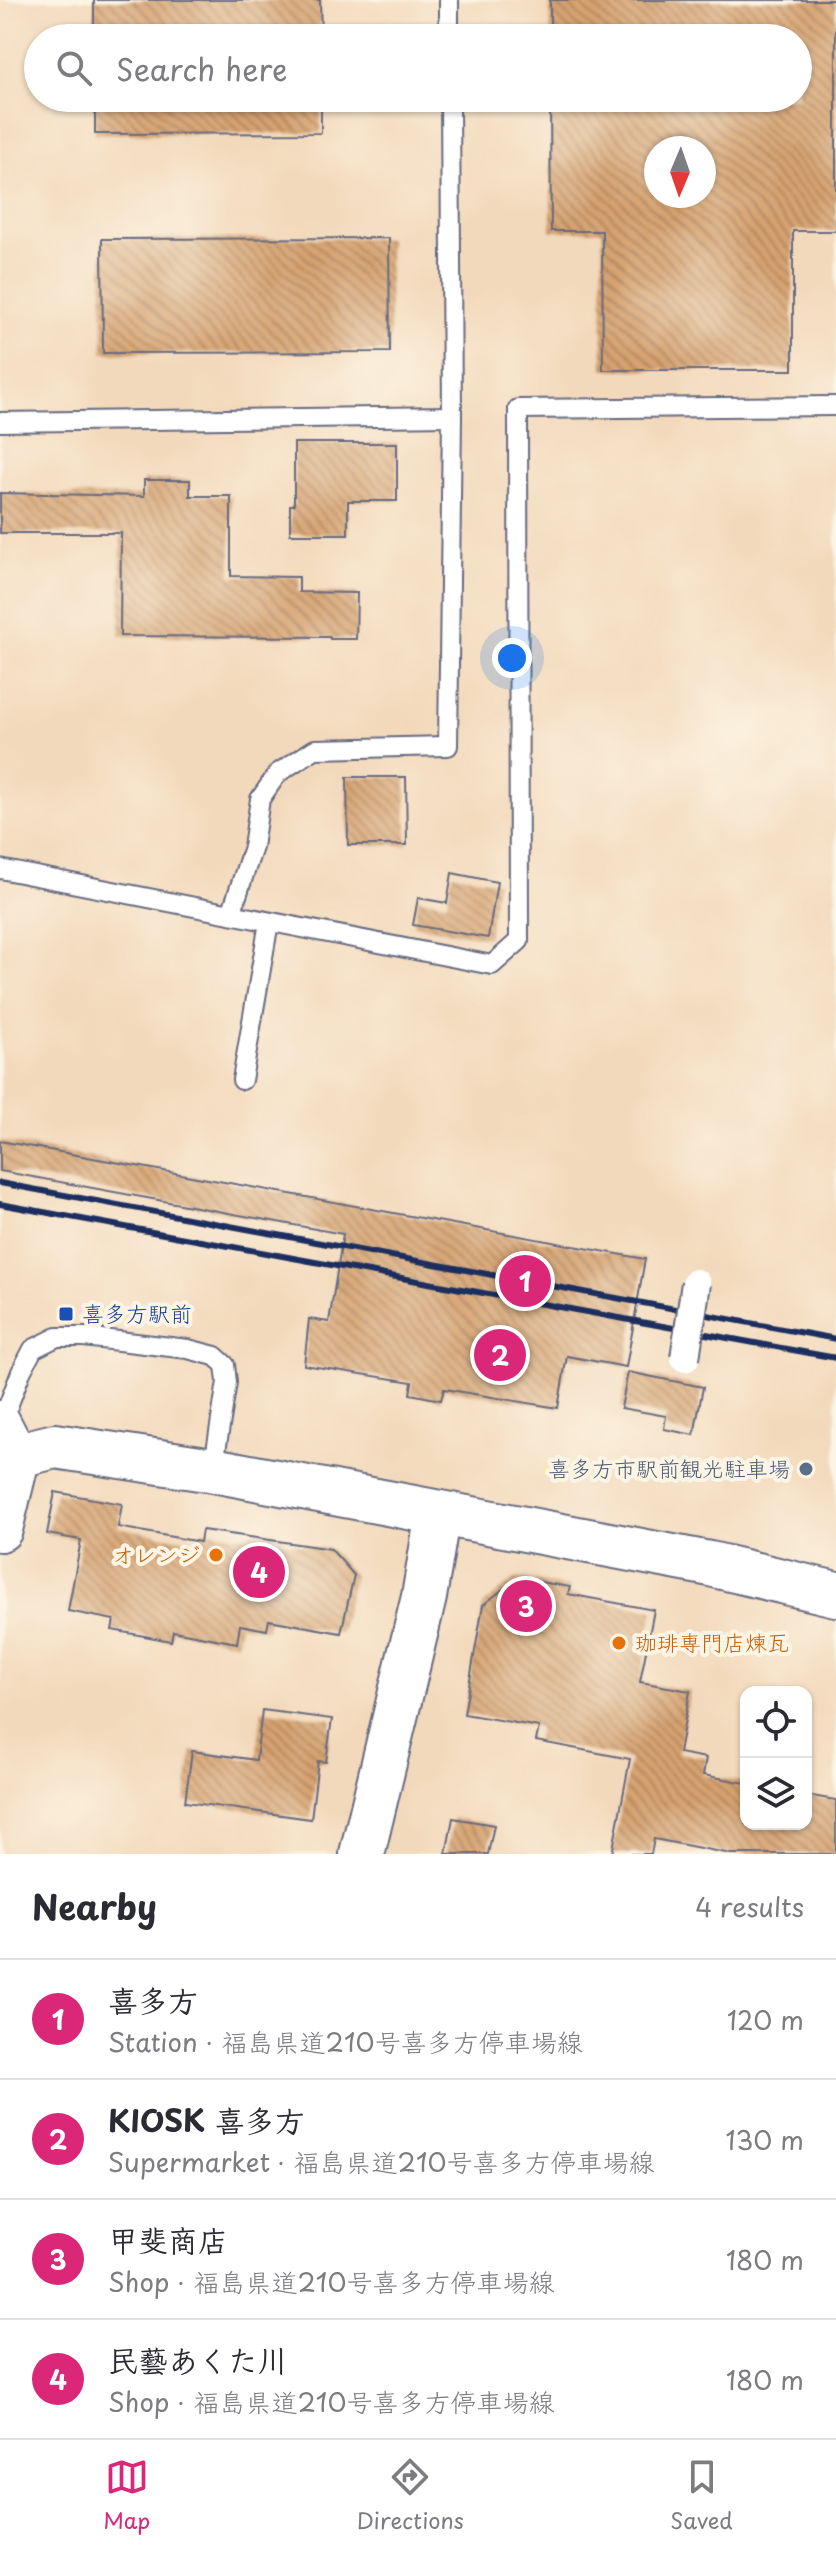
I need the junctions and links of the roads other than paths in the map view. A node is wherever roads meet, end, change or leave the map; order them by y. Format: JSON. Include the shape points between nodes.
{"nodes":[{"id":1,"x":449,"y":0,"type":"edge"},
{"id":2,"x":449,"y":24,"type":"edge"},
{"id":3,"x":450,"y":112,"type":"edge"},
{"id":4,"x":836,"y":406,"type":"edge"},
{"id":5,"x":452,"y":416,"type":"junction"},
{"id":6,"x":0,"y":422,"type":"edge"},
{"id":7,"x":0,"y":869,"type":"edge"},
{"id":8,"x":231,"y":914,"type":"junction"},
{"id":9,"x":269,"y":922,"type":"junction"},
{"id":10,"x":242,"y":1080,"type":"dead end"},
{"id":11,"x":696,"y":1283,"type":"dead end"},
{"id":12,"x":685,"y":1358,"type":"dead end"},
{"id":13,"x":6,"y":1432,"type":"edge"},
{"id":14,"x":213,"y":1470,"type":"junction"},
{"id":15,"x":438,"y":1513,"type":"junction"},
{"id":16,"x":0,"y":1529,"type":"edge"},
{"id":17,"x":836,"y":1594,"type":"edge"},
{"id":18,"x":362,"y":1854,"type":"edge"}],
"edges":[{"from":1,"to":2,"type":"lane"},
{"from":3,"to":5,"type":"lane"},
{"from":4,"to":9,"type":"lane","via":[[518,409],[519,941],[492,965]]},
{"from":5,"to":6,"type":"lane"},
{"from":5,"to":8,"type":"lane","via":[[448,746],[315,749],[278,773],[260,799],[253,847]]},
{"from":7,"to":8,"type":"lane"},
{"from":8,"to":9,"type":"lane"},
{"from":9,"to":10,"type":"lane"},
{"from":11,"to":12,"type":"street","bridge":true},
{"from":13,"to":14,"type":"street","via":[[55,1446]]},
{"from":13,"to":14,"type":"lane","via":[[21,1372],[33,1349],[57,1337],[188,1349],[215,1356],[225,1365]]},
{"from":13,"to":16,"type":"street"},
{"from":14,"to":15,"type":"street"},
{"from":15,"to":17,"type":"street","via":[[710,1564]]},
{"from":15,"to":18,"type":"street","via":[[424,1597]]}]}
